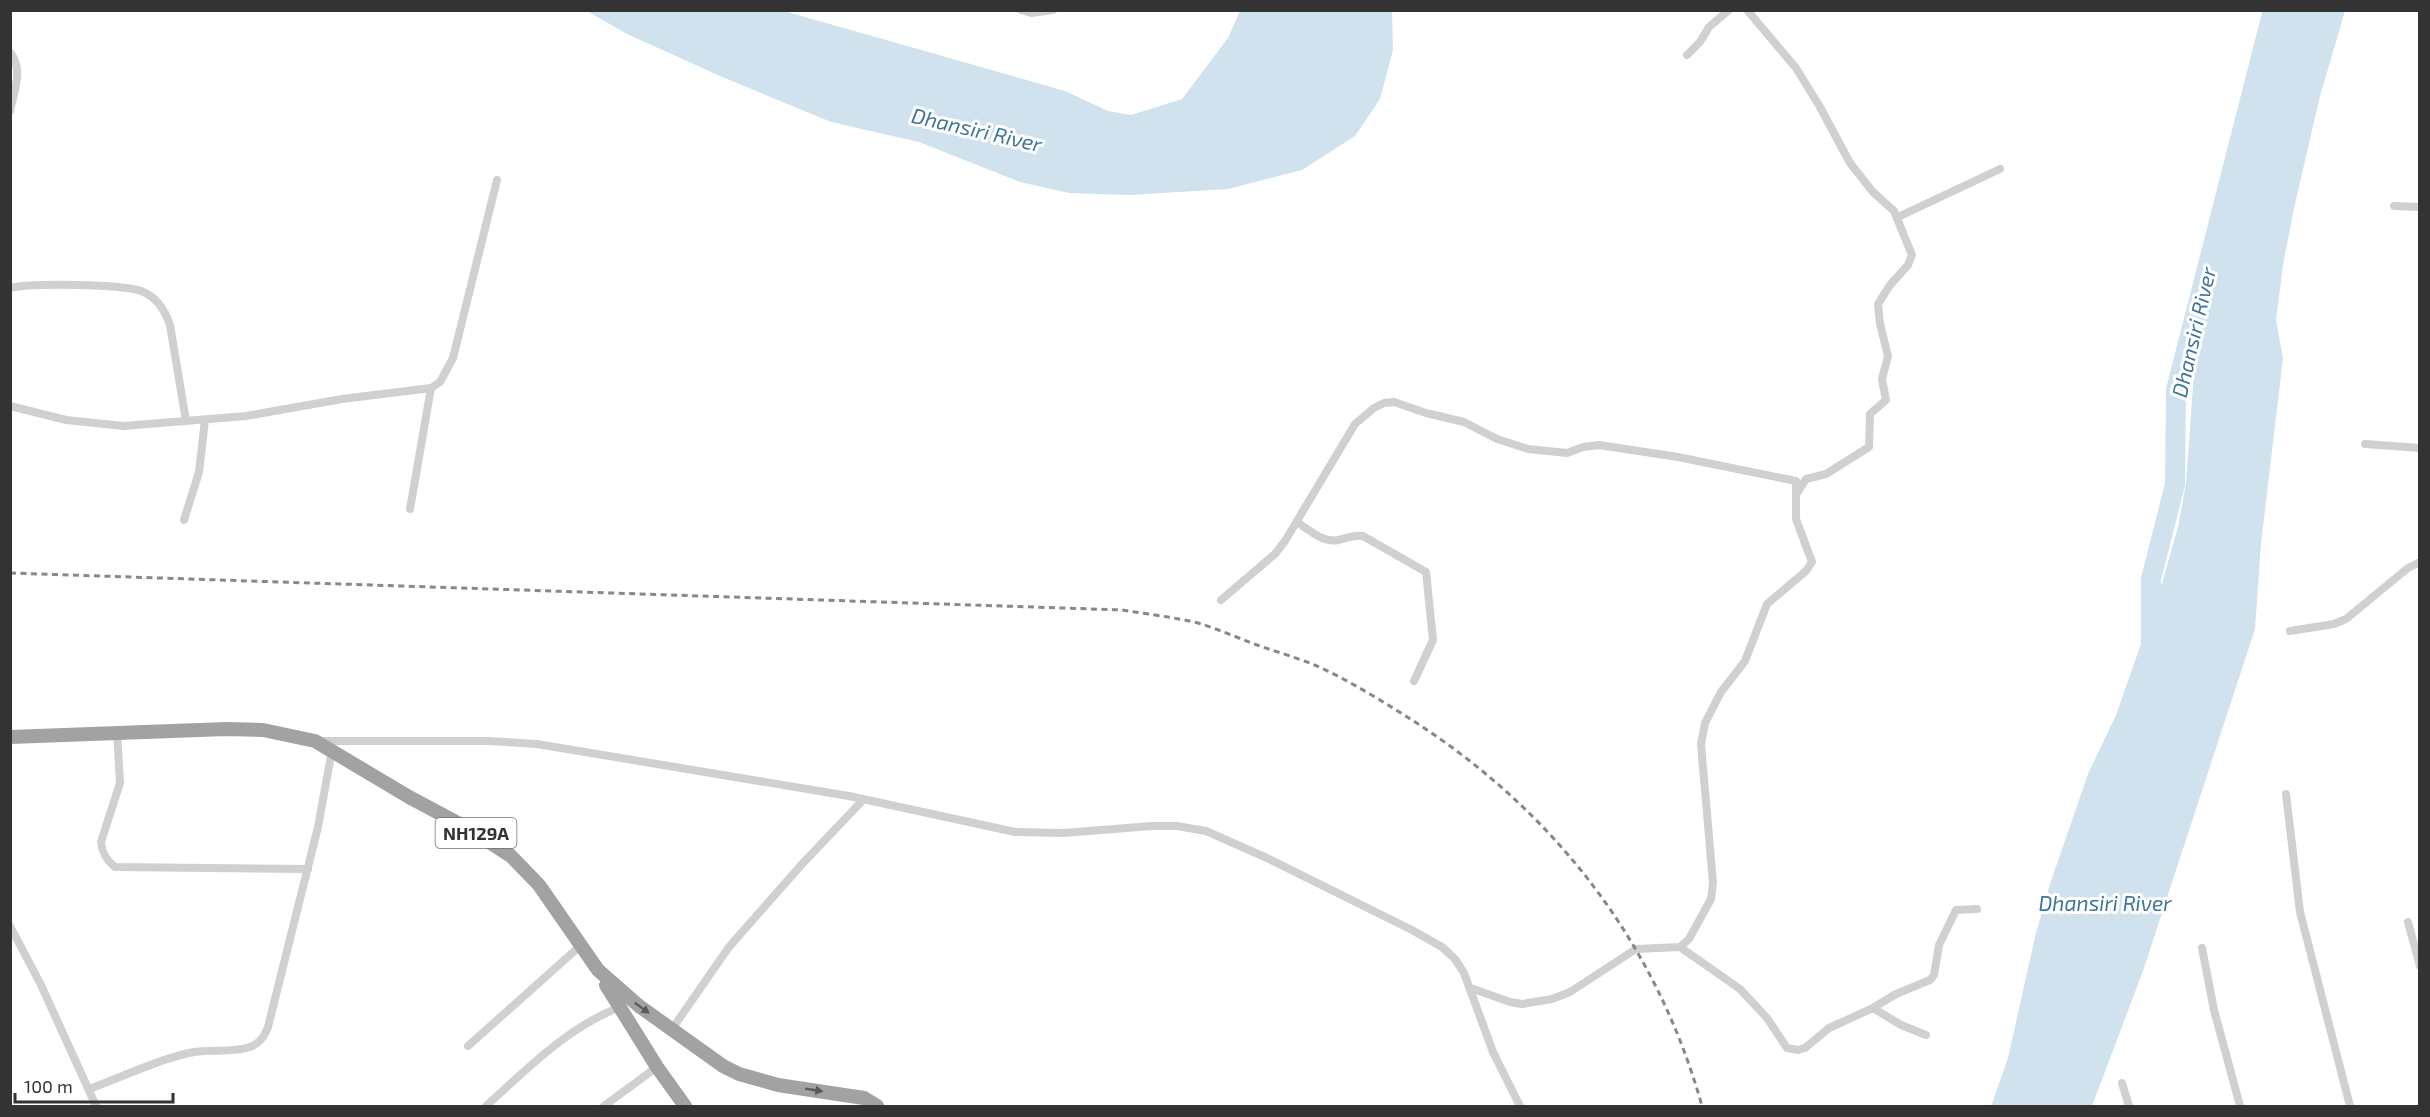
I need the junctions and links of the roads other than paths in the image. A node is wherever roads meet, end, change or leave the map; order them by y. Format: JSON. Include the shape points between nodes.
{"nodes":[{"id":1,"x":1021,"y":10,"type":"edge"},
{"id":2,"x":1053,"y":10,"type":"edge"},
{"id":3,"x":1729,"y":10,"type":"edge"},
{"id":4,"x":1748,"y":10,"type":"edge"},
{"id":5,"x":10,"y":52,"type":"edge"},
{"id":6,"x":1687,"y":56,"type":"dead end"},
{"id":7,"x":10,"y":111,"type":"edge"},
{"id":8,"x":2000,"y":169,"type":"dead end"},
{"id":9,"x":497,"y":180,"type":"dead end"},
{"id":10,"x":2394,"y":206,"type":"dead end"},
{"id":11,"x":2420,"y":207,"type":"edge"},
{"id":12,"x":1898,"y":218,"type":"junction"},
{"id":13,"x":10,"y":288,"type":"edge"},
{"id":14,"x":431,"y":387,"type":"junction"},
{"id":15,"x":10,"y":406,"type":"edge"},
{"id":16,"x":204,"y":420,"type":"junction"},
{"id":17,"x":186,"y":421,"type":"junction"},
{"id":18,"x":2365,"y":444,"type":"dead end"},
{"id":19,"x":2420,"y":448,"type":"edge"},
{"id":20,"x":1796,"y":496,"type":"junction"},
{"id":21,"x":410,"y":509,"type":"dead end"},
{"id":22,"x":184,"y":520,"type":"dead end"},
{"id":23,"x":1297,"y":522,"type":"junction"},
{"id":24,"x":2420,"y":562,"type":"edge"},
{"id":25,"x":1221,"y":600,"type":"dead end"},
{"id":26,"x":2290,"y":631,"type":"dead end"},
{"id":27,"x":1414,"y":681,"type":"dead end"},
{"id":28,"x":117,"y":732,"type":"junction"},
{"id":29,"x":10,"y":737,"type":"edge"},
{"id":30,"x":315,"y":741,"type":"junction"},
{"id":31,"x":332,"y":750,"type":"junction"},
{"id":32,"x":2286,"y":794,"type":"dead end"},
{"id":33,"x":863,"y":800,"type":"junction"},
{"id":34,"x":308,"y":869,"type":"junction"},
{"id":35,"x":1977,"y":909,"type":"dead end"},
{"id":36,"x":2408,"y":922,"type":"dead end"},
{"id":37,"x":10,"y":926,"type":"edge"},
{"id":38,"x":580,"y":946,"type":"junction"},
{"id":39,"x":1680,"y":947,"type":"junction"},
{"id":40,"x":2202,"y":948,"type":"dead end"},
{"id":41,"x":2420,"y":966,"type":"edge"},
{"id":42,"x":598,"y":970,"type":"junction"},
{"id":43,"x":1471,"y":988,"type":"junction"},
{"id":44,"x":620,"y":1007,"type":"junction"},
{"id":45,"x":1873,"y":1008,"type":"junction"},
{"id":46,"x":672,"y":1029,"type":"junction"},
{"id":47,"x":1926,"y":1035,"type":"dead end"},
{"id":48,"x":468,"y":1046,"type":"dead end"},
{"id":49,"x":657,"y":1067,"type":"junction"},
{"id":50,"x":2122,"y":1083,"type":"dead end"},
{"id":51,"x":89,"y":1089,"type":"junction"},
{"id":52,"x":96,"y":1107,"type":"edge"},
{"id":53,"x":486,"y":1107,"type":"edge"},
{"id":54,"x":604,"y":1107,"type":"edge"},
{"id":55,"x":685,"y":1107,"type":"edge"},
{"id":56,"x":877,"y":1107,"type":"edge"},
{"id":57,"x":1520,"y":1107,"type":"edge"},
{"id":58,"x":2129,"y":1107,"type":"edge"},
{"id":59,"x":2240,"y":1107,"type":"edge"},
{"id":60,"x":2350,"y":1107,"type":"edge"}],
"edges":[{"from":1,"to":2,"type":"street"},
{"from":3,"to":6,"type":"street","via":[[1709,27]]},
{"from":4,"to":12,"type":"street","via":[[1796,68],[1850,163]]},
{"from":5,"to":7,"type":"street","via":[[18,72]]},
{"from":8,"to":12,"type":"street"},
{"from":9,"to":14,"type":"street","via":[[453,358],[440,382]]},
{"from":10,"to":11,"type":"street"},
{"from":12,"to":20,"type":"street","via":[[1912,255],[1878,304],[1888,360],[1882,379],[1885,402],[1870,414],[1869,447],[1826,474],[1806,479]]},
{"from":13,"to":17,"type":"street","via":[[109,286],[140,290],[151,297],[166,313],[170,325]]},
{"from":14,"to":16,"type":"street"},
{"from":14,"to":21,"type":"street"},
{"from":15,"to":17,"type":"street","via":[[100,425]]},
{"from":16,"to":17,"type":"street"},
{"from":16,"to":22,"type":"street","via":[[199,472]]},
{"from":18,"to":19,"type":"street"},
{"from":20,"to":23,"type":"street","via":[[1797,484],[1792,478],[1599,445],[1567,453],[1528,449],[1464,422],[1388,402],[1355,424]]},
{"from":20,"to":39,"type":"street","via":[[1796,519],[1812,562],[1767,604],[1745,661],[1721,692],[1705,723],[1701,744],[1713,892],[1689,939]]},
{"from":23,"to":25,"type":"street","via":[[1275,554]]},
{"from":23,"to":27,"type":"street","via":[[1324,539],[1363,536],[1426,572],[1433,640]]},
{"from":24,"to":26,"type":"street","via":[[2346,620]]},
{"from":28,"to":29,"type":"highway","number":"NH129A"},
{"from":28,"to":30,"type":"highway","number":"NH129A","via":[[263,730]]},
{"from":28,"to":34,"type":"street","via":[[120,783],[101,842],[108,861],[115,867]]},
{"from":30,"to":31,"type":"highway","number":"NH129A"},
{"from":30,"to":33,"type":"street","via":[[537,744]]},
{"from":31,"to":34,"type":"street"},
{"from":31,"to":38,"type":"highway","number":"NH129A","via":[[511,856],[539,885]]},
{"from":32,"to":60,"type":"street","via":[[2300,912]]},
{"from":33,"to":43,"type":"street","via":[[1015,832],[1064,833],[1152,826],[1206,831],[1431,939],[1455,959]]},
{"from":33,"to":46,"type":"street","via":[[729,947]]},
{"from":34,"to":51,"type":"street","via":[[263,1038],[236,1050],[176,1056]]},
{"from":35,"to":45,"type":"street","via":[[1956,910],[1939,945],[1930,981]]},
{"from":36,"to":41,"type":"street"},
{"from":37,"to":51,"type":"street"},
{"from":38,"to":42,"type":"highway","number":"NH129A"},
{"from":38,"to":48,"type":"street"},
{"from":39,"to":43,"type":"street","via":[[1636,949],[1570,992],[1552,999],[1522,1004]]},
{"from":39,"to":45,"type":"street","via":[[1740,989],[1792,1050],[1804,1048],[1829,1028]]},
{"from":40,"to":59,"type":"street"},
{"from":42,"to":44,"type":"highway","number":"NH129A"},
{"from":42,"to":46,"type":"highway","number":"NH129A","one_way":true,"via":[[623,994]]},
{"from":43,"to":57,"type":"street","via":[[1493,1052]]},
{"from":44,"to":49,"type":"highway","number":"NH129A"},
{"from":44,"to":53,"type":"street","via":[[585,1023]]},
{"from":45,"to":47,"type":"street"},
{"from":46,"to":56,"type":"highway","number":"NH129A","one_way":true,"via":[[739,1074],[778,1085],[864,1098]]},
{"from":49,"to":54,"type":"street"},
{"from":49,"to":55,"type":"highway","number":"NH129A"},
{"from":50,"to":58,"type":"street"},
{"from":51,"to":52,"type":"street"}]}
